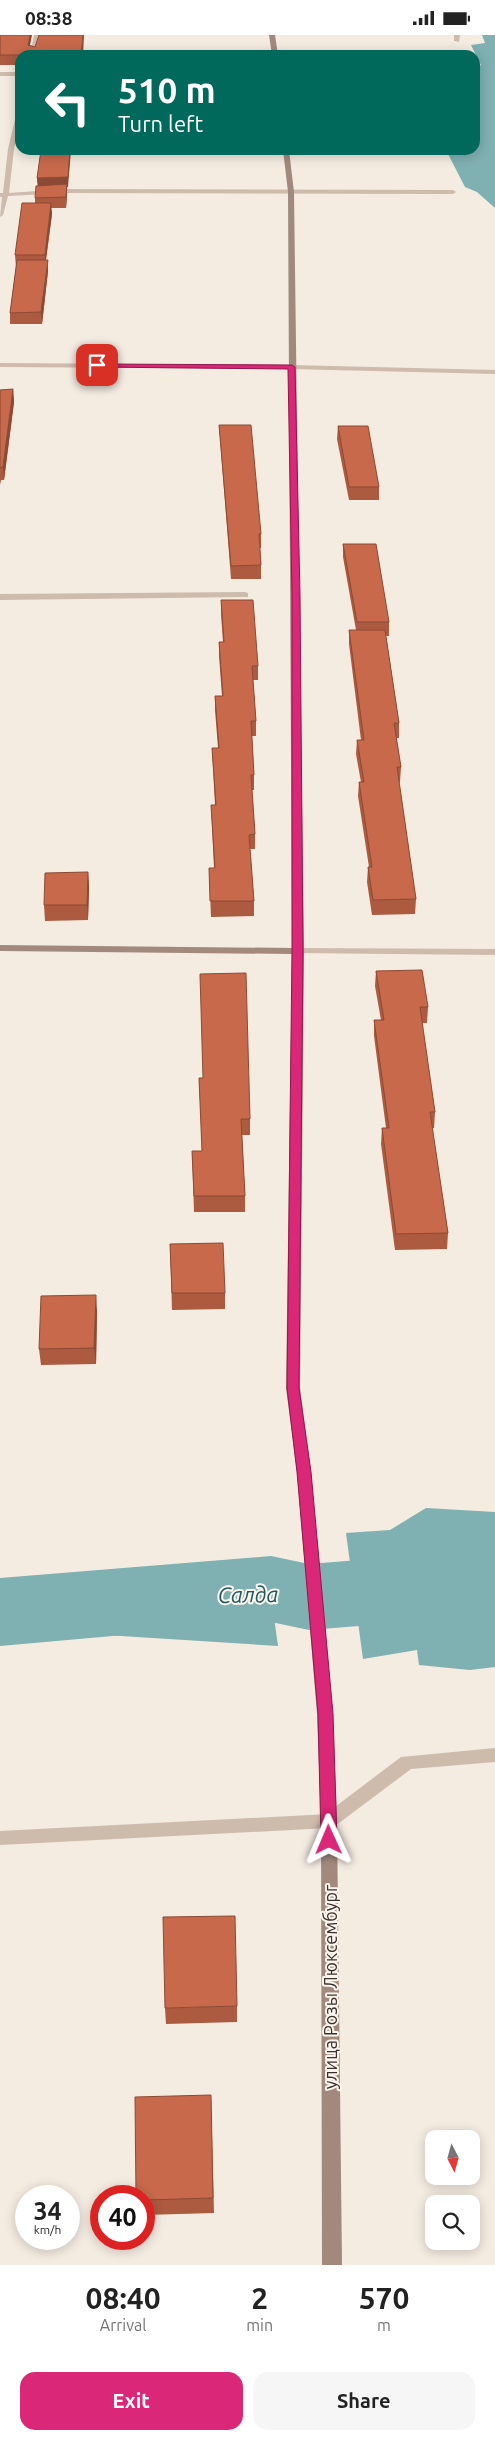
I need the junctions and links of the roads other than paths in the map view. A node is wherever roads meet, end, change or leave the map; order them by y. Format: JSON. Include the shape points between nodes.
{"nodes":[{"id":1,"x":37,"y":35,"type":"edge"},
{"id":2,"x":272,"y":35,"type":"edge"},
{"id":3,"x":34,"y":50,"type":"edge"},
{"id":4,"x":274,"y":50,"type":"edge"},
{"id":5,"x":0,"y":74,"type":"edge"},
{"id":6,"x":15,"y":74,"type":"edge"},
{"id":7,"x":15,"y":132,"type":"edge"},
{"id":8,"x":286,"y":155,"type":"edge"},
{"id":9,"x":290,"y":192,"type":"junction"},
{"id":10,"x":453,"y":192,"type":"dead end"},
{"id":11,"x":3,"y":194,"type":"edge"},
{"id":12,"x":0,"y":215,"type":"edge"},
{"id":13,"x":0,"y":365,"type":"edge"},
{"id":14,"x":292,"y":367,"type":"junction"},
{"id":15,"x":495,"y":372,"type":"edge"},
{"id":16,"x":246,"y":595,"type":"dead end"},
{"id":17,"x":0,"y":597,"type":"edge"},
{"id":18,"x":0,"y":948,"type":"edge"},
{"id":19,"x":298,"y":951,"type":"junction"},
{"id":20,"x":495,"y":952,"type":"edge"},
{"id":21,"x":495,"y":1755,"type":"edge"},
{"id":22,"x":329,"y":1821,"type":"junction"},
{"id":23,"x":0,"y":1839,"type":"edge"},
{"id":24,"x":332,"y":2265,"type":"edge"}],
"edges":[{"from":1,"to":3,"type":"street"},
{"from":2,"to":4,"type":"street"},
{"from":5,"to":6,"type":"street"},
{"from":7,"to":11,"type":"street"},
{"from":8,"to":9,"type":"street","name":"улица Розы Люксембург"},
{"from":9,"to":10,"type":"street"},
{"from":9,"to":11,"type":"street","via":[[65,191]]},
{"from":9,"to":14,"type":"street","name":"улица Розы Люксембург"},
{"from":11,"to":12,"type":"street"},
{"from":13,"to":14,"type":"street"},
{"from":14,"to":15,"type":"street"},
{"from":14,"to":19,"type":"street","name":"улица Розы Люксембург"},
{"from":16,"to":17,"type":"street"},
{"from":18,"to":19,"type":"street"},
{"from":19,"to":20,"type":"street"},
{"from":19,"to":22,"type":"street","name":"улица Розы Люксембург","via":[[293,1388],[304,1472],[325,1714]]},
{"from":21,"to":22,"type":"street","via":[[407,1762]]},
{"from":22,"to":23,"type":"street"},
{"from":22,"to":24,"type":"street","name":"улица Розы Люксембург"}]}
